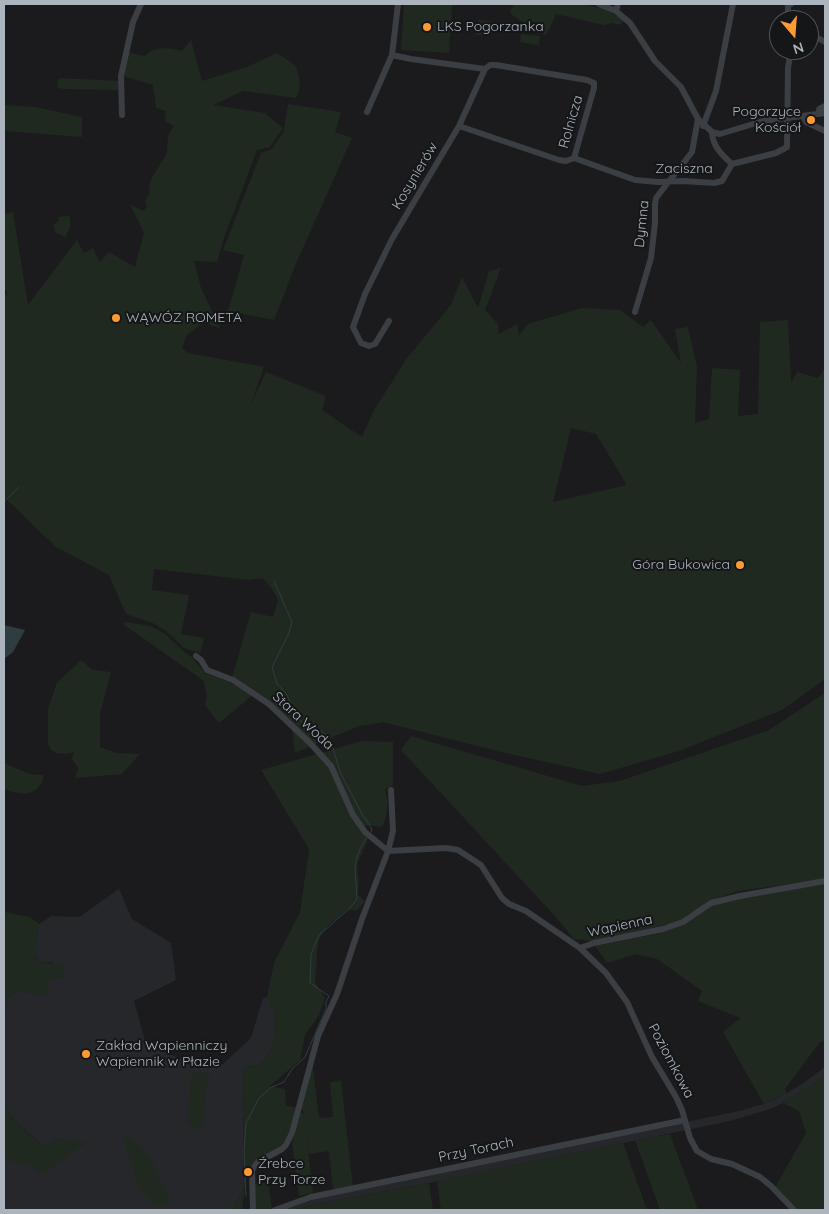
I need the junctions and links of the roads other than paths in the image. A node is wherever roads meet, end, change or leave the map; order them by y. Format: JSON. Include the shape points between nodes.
{"nodes":[{"id":1,"x":140,"y":4,"type":"edge"},
{"id":2,"x":398,"y":4,"type":"edge"},
{"id":3,"x":599,"y":4,"type":"edge"},
{"id":4,"x":618,"y":4,"type":"edge"},
{"id":5,"x":733,"y":4,"type":"edge"},
{"id":6,"x":616,"y":11,"type":"junction"},
{"id":7,"x":392,"y":55,"type":"junction"},
{"id":8,"x":789,"y":60,"type":"edge"},
{"id":9,"x":485,"y":68,"type":"junction"},
{"id":10,"x":825,"y":106,"type":"edge"},
{"id":11,"x":367,"y":112,"type":"dead end"},
{"id":12,"x":822,"y":113,"type":"edge"},
{"id":13,"x":122,"y":114,"type":"dead end"},
{"id":14,"x":803,"y":116,"type":"junction"},
{"id":15,"x":787,"y":117,"type":"junction"},
{"id":16,"x":698,"y":119,"type":"junction"},
{"id":17,"x":459,"y":126,"type":"junction"},
{"id":18,"x":704,"y":126,"type":"junction"},
{"id":19,"x":825,"y":131,"type":"edge"},
{"id":20,"x":712,"y":132,"type":"junction"},
{"id":21,"x":574,"y":158,"type":"junction"},
{"id":22,"x":732,"y":164,"type":"junction"},
{"id":23,"x":669,"y":181,"type":"junction"},
{"id":24,"x":635,"y":312,"type":"dead end"},
{"id":25,"x":389,"y":322,"type":"dead end"},
{"id":26,"x":196,"y":656,"type":"dead end"},
{"id":27,"x":391,"y":790,"type":"dead end"},
{"id":28,"x":388,"y":851,"type":"junction"},
{"id":29,"x":825,"y":881,"type":"edge"},
{"id":30,"x":580,"y":948,"type":"junction"},
{"id":31,"x":685,"y":1120,"type":"junction"},
{"id":32,"x":253,"y":1210,"type":"edge"},
{"id":33,"x":275,"y":1210,"type":"edge"},
{"id":34,"x":794,"y":1210,"type":"edge"}],
"edges":[{"from":1,"to":13,"type":"street","via":[[120,76]]},
{"from":2,"to":7,"type":"street"},
{"from":3,"to":6,"type":"street"},
{"from":4,"to":6,"type":"street"},
{"from":5,"to":18,"type":"street","via":[[716,91]]},
{"from":6,"to":16,"type":"street","via":[[630,23],[655,61],[681,87]]},
{"from":7,"to":9,"type":"street"},
{"from":7,"to":11,"type":"street"},
{"from":8,"to":15,"type":"street"},
{"from":9,"to":17,"type":"street","name":"Kosynierów"},
{"from":9,"to":21,"type":"street","name":"Rolnicza","via":[[496,65],[594,82]]},
{"from":10,"to":12,"type":"street","via":[[819,109]]},
{"from":12,"to":14,"type":"street"},
{"from":14,"to":15,"type":"street"},
{"from":14,"to":19,"type":"street","via":[[806,122]]},
{"from":15,"to":20,"type":"street","via":[[720,134]]},
{"from":15,"to":22,"type":"street","name":"Zaciszna","via":[[787,147]]},
{"from":16,"to":18,"type":"street"},
{"from":16,"to":23,"type":"street","name":"Dymna","via":[[692,152]]},
{"from":17,"to":21,"type":"street","name":"Rolnicza","via":[[560,160]]},
{"from":17,"to":25,"type":"street","name":"Kosynierów","via":[[392,239],[353,327],[361,343],[369,346],[375,344]]},
{"from":18,"to":20,"type":"street"},
{"from":20,"to":22,"type":"street","via":[[714,143]]},
{"from":21,"to":23,"type":"street","name":"Zaciszna","via":[[635,180]]},
{"from":22,"to":23,"type":"street","name":"Zaciszna","via":[[722,181]]},
{"from":23,"to":24,"type":"street","name":"Dymna","via":[[654,204],[651,258]]},
{"from":26,"to":28,"type":"street","name":"Stara Woda","via":[[207,670],[233,680],[269,704],[316,749],[331,766],[353,815],[365,832]]},
{"from":27,"to":28,"type":"street","via":[[393,831]]},
{"from":28,"to":30,"type":"street","name":"Wapienna","via":[[458,850],[481,865],[509,904],[526,911]]},
{"from":28,"to":32,"type":"street","via":[[318,1036],[292,1132],[282,1149],[258,1162],[252,1170]]},
{"from":29,"to":30,"type":"street","name":"Wapienna","via":[[711,903],[683,922],[663,929]]},
{"from":30,"to":31,"type":"street","name":"Poziomkowa","via":[[606,974],[627,1002]]},
{"from":31,"to":33,"type":"street","name":"Przy Torach","via":[[311,1197]]},
{"from":31,"to":34,"type":"street","name":"Poziomkowa","via":[[693,1145],[703,1156],[760,1177]]}]}
